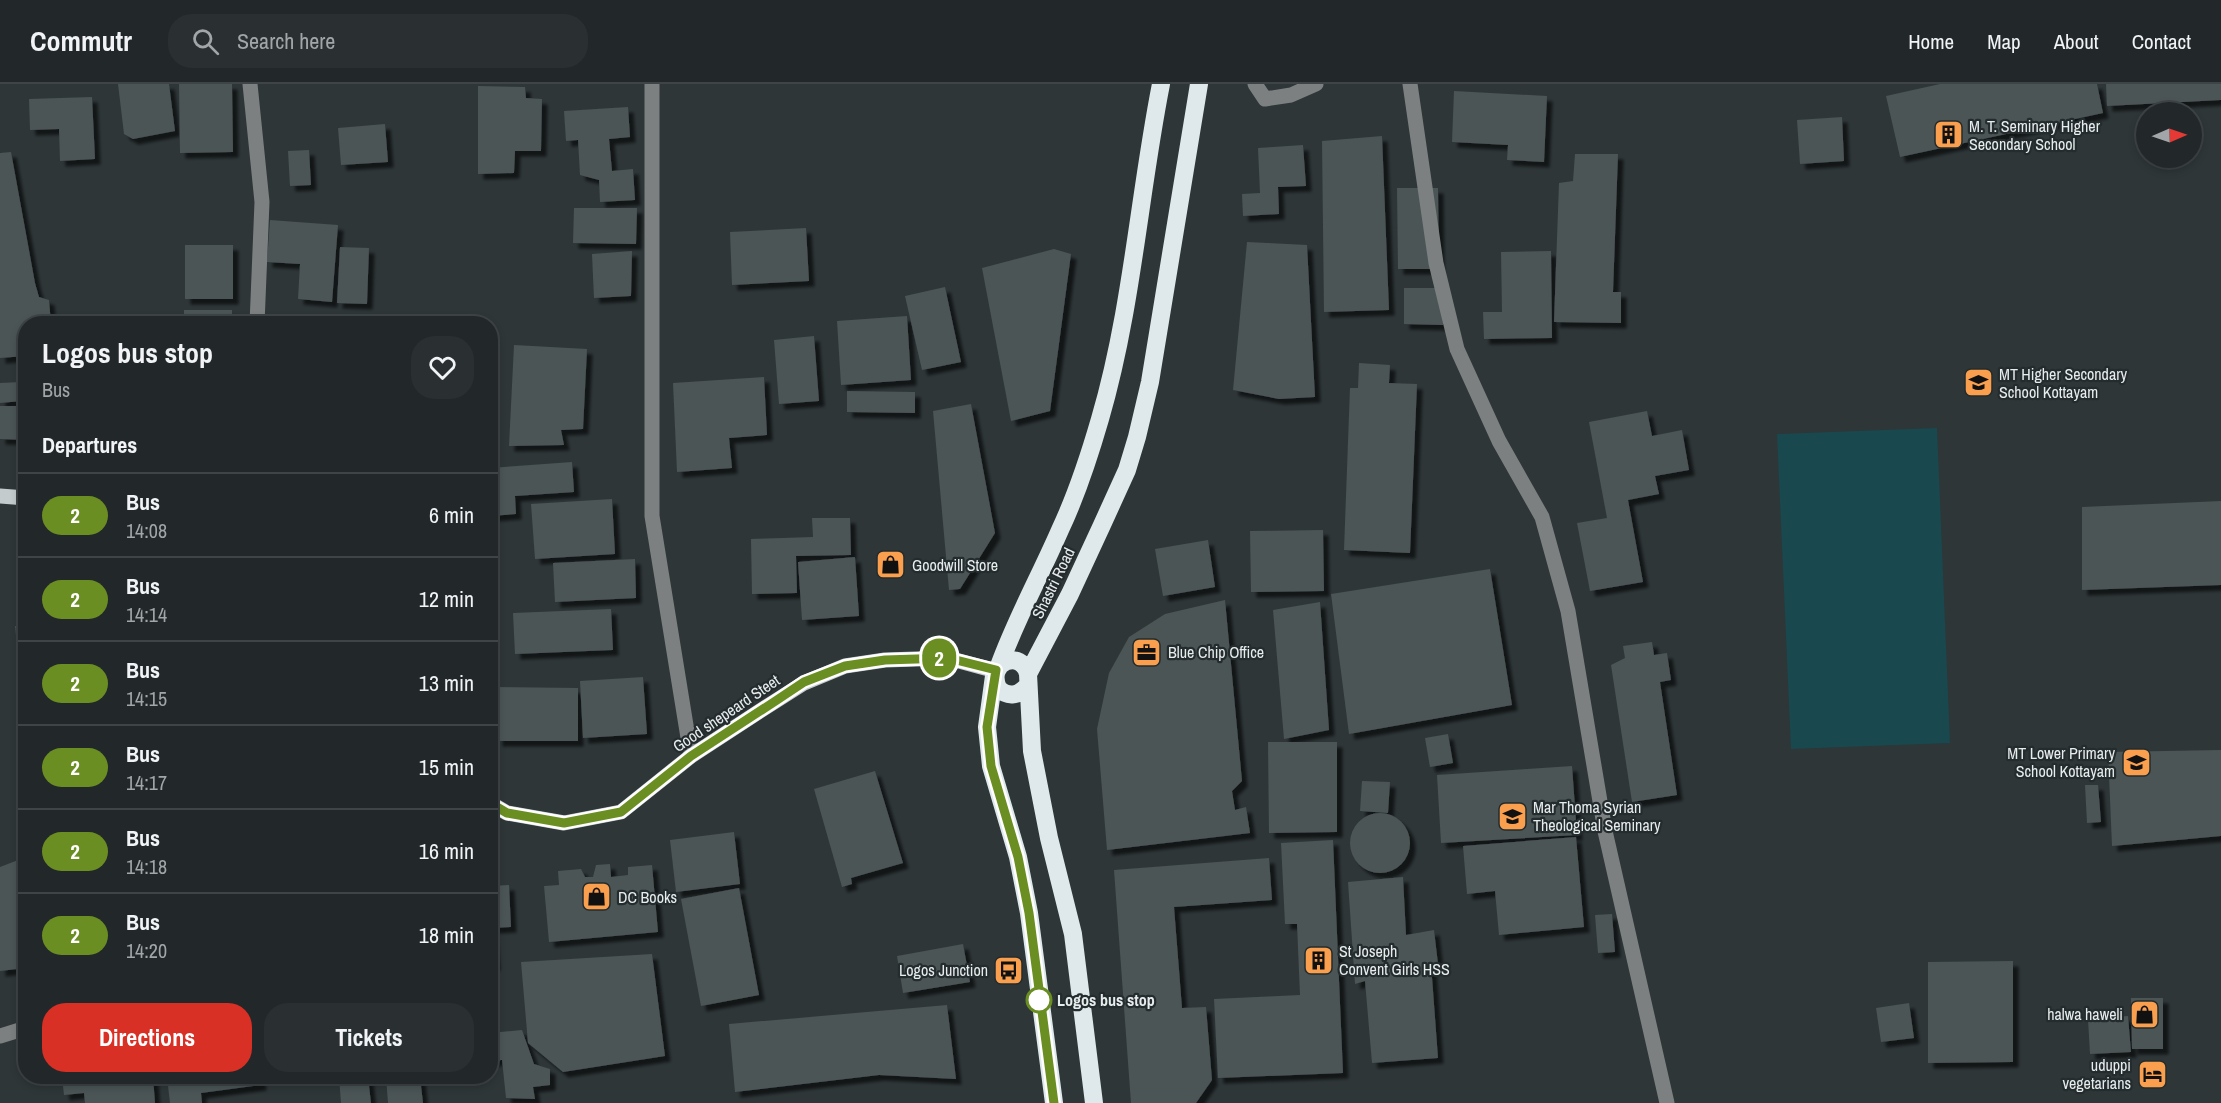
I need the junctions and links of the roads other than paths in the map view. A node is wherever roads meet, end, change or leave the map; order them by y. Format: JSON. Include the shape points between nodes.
{"nodes":[{"id":1,"x":250,"y":84,"type":"edge"},
{"id":2,"x":652,"y":84,"type":"edge"},
{"id":3,"x":1161,"y":84,"type":"edge"},
{"id":4,"x":1199,"y":84,"type":"edge"},
{"id":5,"x":1255,"y":84,"type":"edge"},
{"id":6,"x":1316,"y":84,"type":"edge"},
{"id":7,"x":1410,"y":84,"type":"edge"},
{"id":8,"x":257,"y":316,"type":"edge"},
{"id":9,"x":0,"y":495,"type":"edge"},
{"id":10,"x":18,"y":497,"type":"edge"},
{"id":11,"x":996,"y":671,"type":"junction"},
{"id":12,"x":1028,"y":680,"type":"junction"},
{"id":13,"x":691,"y":756,"type":"junction"},
{"id":14,"x":498,"y":808,"type":"edge"},
{"id":15,"x":18,"y":1030,"type":"edge"},
{"id":16,"x":0,"y":1036,"type":"edge"},
{"id":17,"x":1054,"y":1103,"type":"edge"},
{"id":18,"x":1094,"y":1103,"type":"edge"},
{"id":19,"x":1667,"y":1103,"type":"edge"}],
"edges":[{"from":1,"to":8,"type":"street","via":[[262,202]]},
{"from":2,"to":13,"type":"street","via":[[652,516]]},
{"from":3,"to":11,"type":"highway","name":"Shastri Road","via":[[1134,255],[1101,417],[1084,472]]},
{"from":4,"to":12,"type":"highway","name":"Shastri Road","via":[[1150,382],[1137,437],[1098,535]]},
{"from":5,"to":6,"type":"street","via":[[1265,99],[1291,95]]},
{"from":7,"to":19,"type":"street","via":[[1436,263],[1457,349],[1499,441],[1542,517],[1568,611],[1605,831]]},
{"from":9,"to":10,"type":"main road"},
{"from":11,"to":12,"type":"highway","via":[[1008,661],[1018,662],[1027,669]]},
{"from":11,"to":12,"type":"highway","via":[[998,688],[1007,694],[1019,693]]},
{"from":11,"to":13,"type":"main road","name":"Good shepeard Steet","via":[[948,658],[845,666],[804,682]]},
{"from":11,"to":17,"type":"highway","name":"Shastri Road","via":[[987,727],[991,766],[1018,857],[1029,913]]},
{"from":12,"to":18,"type":"highway","via":[[1032,751],[1073,934]]},
{"from":13,"to":14,"type":"main road","name":"Good shepeard Steet","via":[[621,812],[564,823],[507,813]]},
{"from":15,"to":16,"type":"street"}]}
